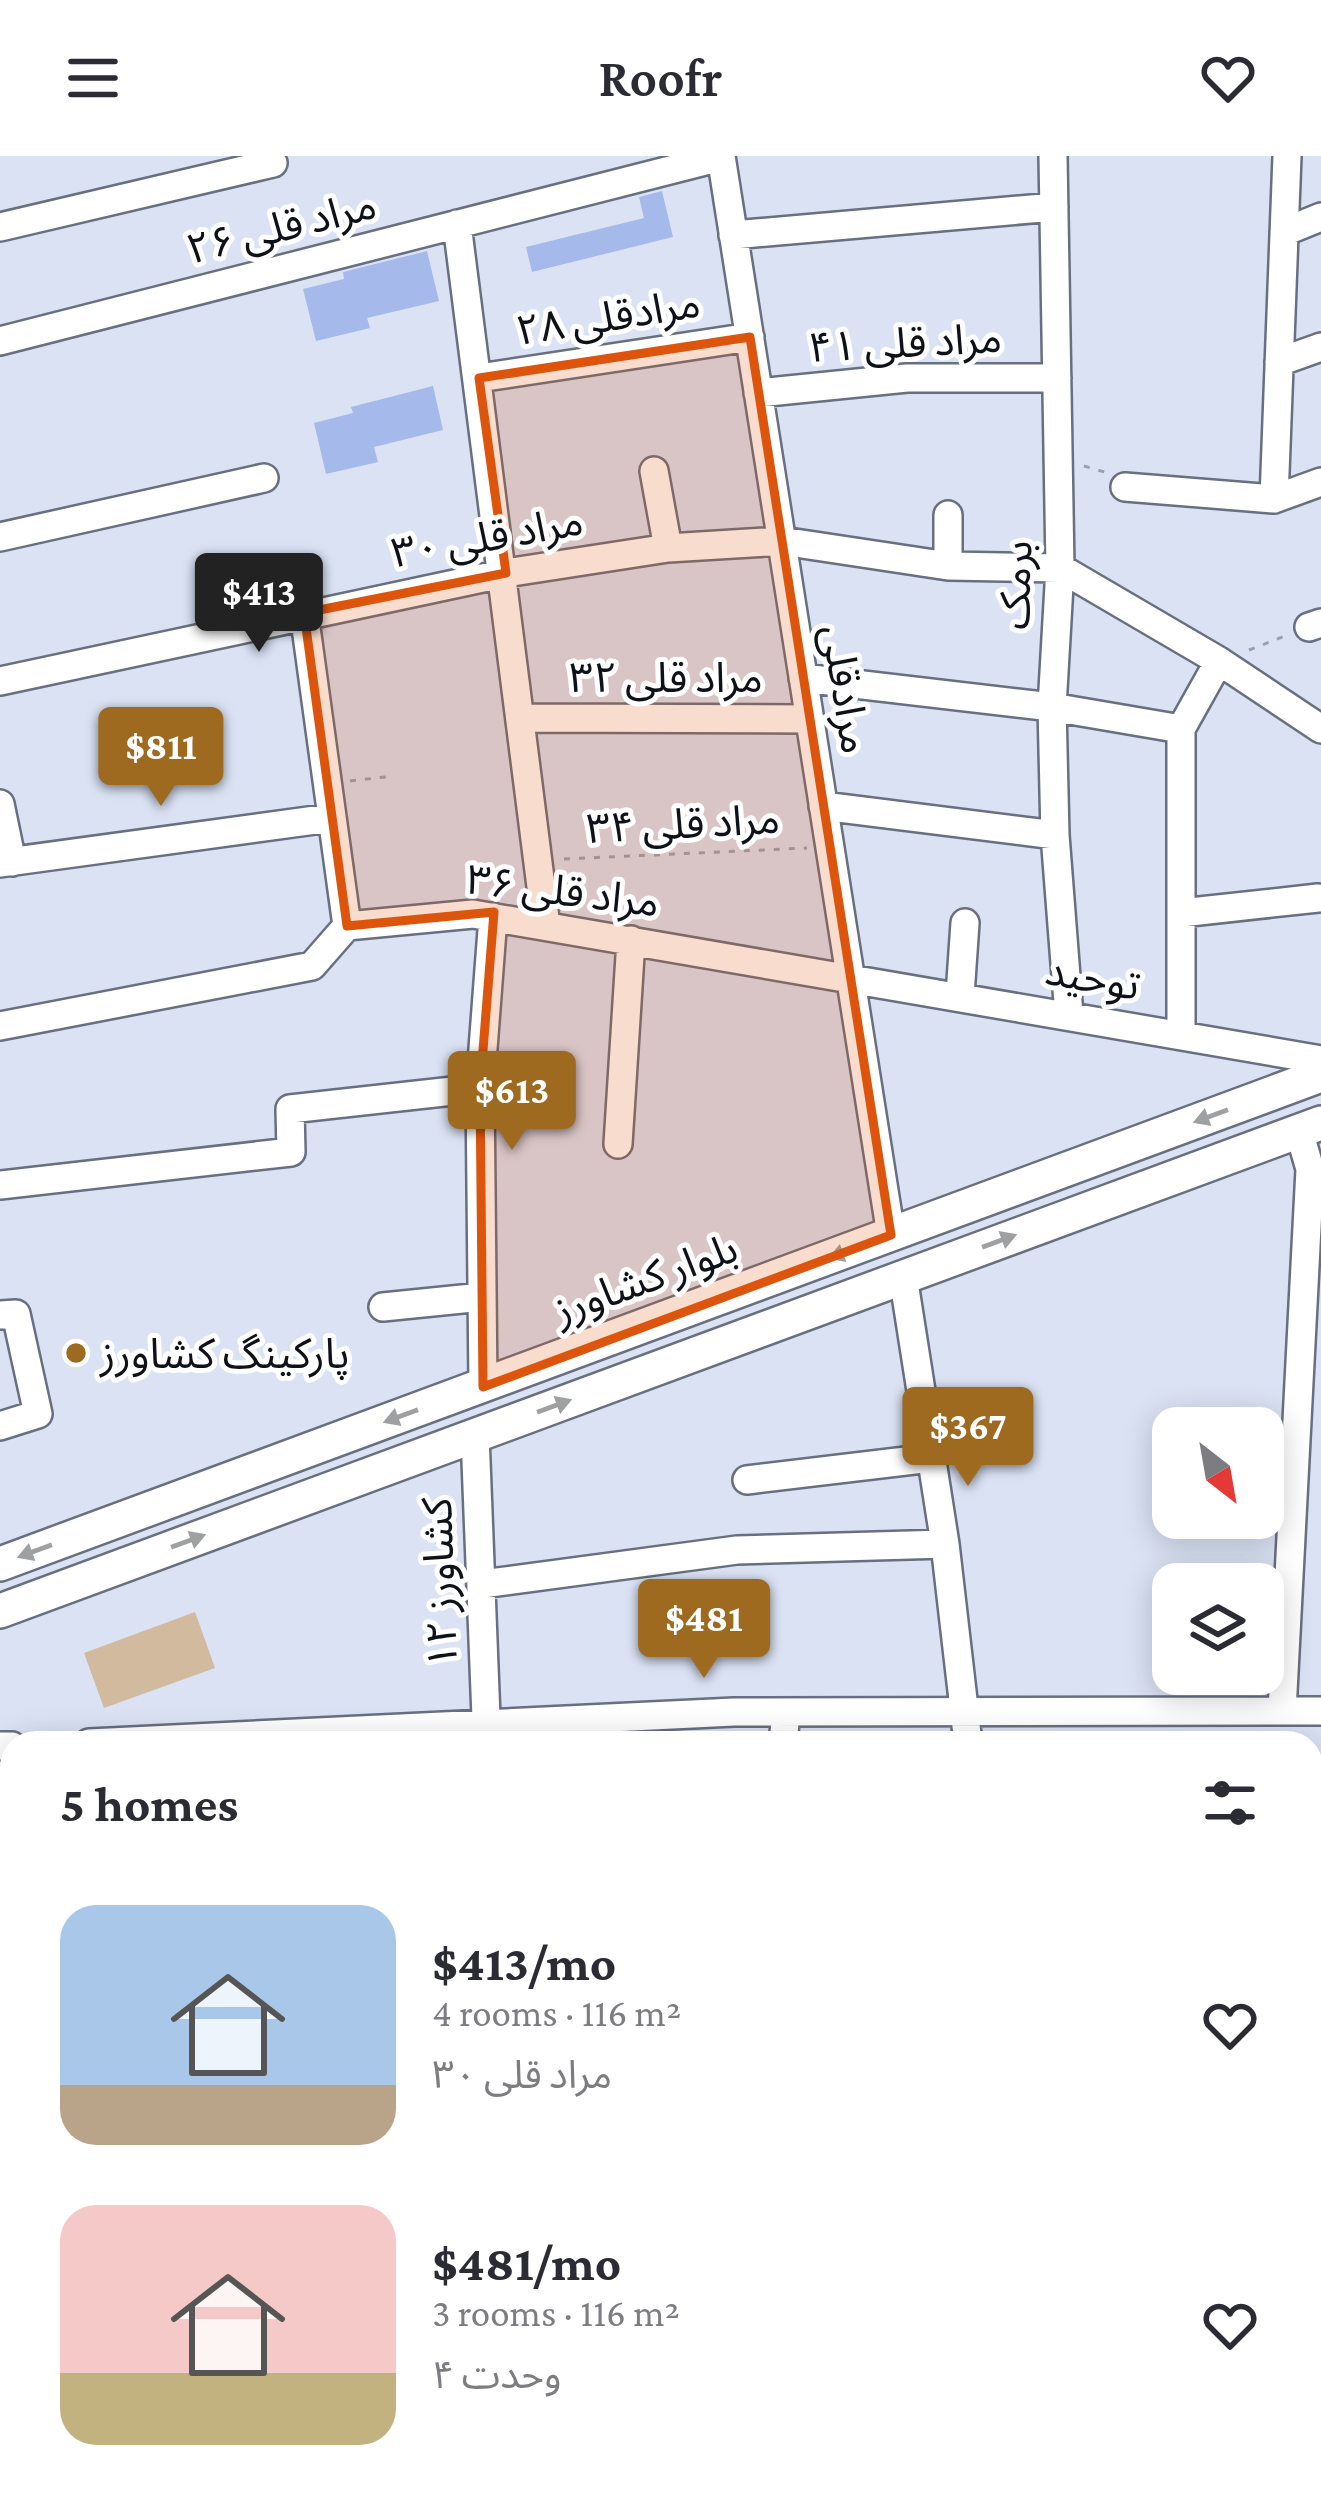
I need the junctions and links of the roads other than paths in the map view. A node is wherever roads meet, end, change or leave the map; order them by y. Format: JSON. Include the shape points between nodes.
{"nodes":[{"id":1,"x":721,"y":156,"type":"edge"},
{"id":2,"x":1053,"y":156,"type":"edge"},
{"id":3,"x":1287,"y":156,"type":"edge"},
{"id":4,"x":273,"y":163,"type":"dead end"},
{"id":5,"x":1054,"y":207,"type":"junction"},
{"id":6,"x":1321,"y":217,"type":"edge"},
{"id":7,"x":457,"y":224,"type":"junction"},
{"id":8,"x":0,"y":227,"type":"edge"},
{"id":9,"x":1284,"y":232,"type":"junction"},
{"id":10,"x":734,"y":235,"type":"junction"},
{"id":11,"x":750,"y":337,"type":"junction"},
{"id":12,"x":0,"y":341,"type":"edge"},
{"id":13,"x":1321,"y":346,"type":"edge"},
{"id":14,"x":1279,"y":362,"type":"junction"},
{"id":15,"x":478,"y":378,"type":"junction"},
{"id":16,"x":1057,"y":378,"type":"junction"},
{"id":17,"x":758,"y":393,"type":"junction"},
{"id":18,"x":654,"y":471,"type":"dead end"},
{"id":19,"x":264,"y":478,"type":"dead end"},
{"id":20,"x":1321,"y":482,"type":"edge"},
{"id":21,"x":1125,"y":487,"type":"road end"},
{"id":22,"x":1274,"y":499,"type":"junction"},
{"id":23,"x":949,"y":515,"type":"dead end"},
{"id":24,"x":0,"y":537,"type":"edge"},
{"id":25,"x":782,"y":542,"type":"junction"},
{"id":26,"x":668,"y":548,"type":"junction"},
{"id":27,"x":948,"y":566,"type":"junction"},
{"id":28,"x":1060,"y":568,"type":"junction"},
{"id":29,"x":506,"y":573,"type":"junction"},
{"id":30,"x":304,"y":613,"type":"junction"},
{"id":31,"x":1219,"y":661,"type":"junction"},
{"id":32,"x":803,"y":678,"type":"junction"},
{"id":33,"x":0,"y":681,"type":"edge"},
{"id":34,"x":1052,"y":707,"type":"junction"},
{"id":35,"x":522,"y":718,"type":"junction"},
{"id":36,"x":810,"y":719,"type":"junction"},
{"id":37,"x":1321,"y":729,"type":"edge"},
{"id":38,"x":1181,"y":730,"type":"junction"},
{"id":39,"x":0,"y":804,"type":"edge"},
{"id":40,"x":823,"y":806,"type":"junction"},
{"id":41,"x":330,"y":818,"type":"junction"},
{"id":42,"x":1055,"y":835,"type":"junction"},
{"id":43,"x":6,"y":863,"type":"edge"},
{"id":44,"x":1318,"y":898,"type":"edge"},
{"id":45,"x":1181,"y":913,"type":"junction"},
{"id":46,"x":494,"y":917,"type":"junction"},
{"id":47,"x":965,"y":923,"type":"dead end"},
{"id":48,"x":347,"y":926,"type":"junction"},
{"id":49,"x":546,"y":926,"type":"junction"},
{"id":50,"x":631,"y":940,"type":"junction"},
{"id":51,"x":850,"y":976,"type":"junction"},
{"id":52,"x":960,"y":995,"type":"junction"},
{"id":53,"x":1069,"y":1015,"type":"junction"},
{"id":54,"x":0,"y":1026,"type":"edge"},
{"id":55,"x":1181,"y":1035,"type":"junction"},
{"id":56,"x":1321,"y":1060,"type":"edge"},
{"id":57,"x":1321,"y":1075,"type":"edge"},
{"id":58,"x":480,"y":1088,"type":"junction"},
{"id":59,"x":1310,"y":1127,"type":"edge"},
{"id":60,"x":618,"y":1144,"type":"dead end"},
{"id":61,"x":1315,"y":1181,"type":"edge"},
{"id":62,"x":0,"y":1185,"type":"edge"},
{"id":63,"x":891,"y":1235,"type":"junction"},
{"id":64,"x":902,"y":1276,"type":"junction"},
{"id":65,"x":482,"y":1297,"type":"junction"},
{"id":66,"x":383,"y":1307,"type":"dead end"},
{"id":67,"x":680,"y":1314,"type":"junction"},
{"id":68,"x":0,"y":1315,"type":"edge"},
{"id":69,"x":695,"y":1354,"type":"junction"},
{"id":70,"x":13,"y":1365,"type":"edge"},
{"id":71,"x":483,"y":1387,"type":"junction"},
{"id":72,"x":1309,"y":1423,"type":"edge"},
{"id":73,"x":0,"y":1426,"type":"edge"},
{"id":74,"x":475,"y":1435,"type":"junction"},
{"id":75,"x":931,"y":1458,"type":"junction"},
{"id":76,"x":747,"y":1480,"type":"dead end"},
{"id":77,"x":945,"y":1544,"type":"junction"},
{"id":78,"x":0,"y":1564,"type":"edge"},
{"id":79,"x":482,"y":1585,"type":"junction"},
{"id":80,"x":0,"y":1611,"type":"edge"},
{"id":81,"x":1282,"y":1711,"type":"junction"},
{"id":82,"x":786,"y":1712,"type":"junction"},
{"id":83,"x":965,"y":1712,"type":"junction"},
{"id":84,"x":1321,"y":1712,"type":"edge"},
{"id":85,"x":694,"y":1713,"type":"junction"},
{"id":86,"x":487,"y":1731,"type":"edge"},
{"id":87,"x":525,"y":1731,"type":"edge"},
{"id":88,"x":692,"y":1731,"type":"edge"},
{"id":89,"x":784,"y":1731,"type":"edge"},
{"id":90,"x":967,"y":1731,"type":"edge"}],
"edges":[{"from":1,"to":7,"type":"street","name":"مراد قلی ۲۶"},
{"from":1,"to":10,"type":"street","name":"مرادقلی"},
{"from":2,"to":5,"type":"street","name":"برمک"},
{"from":3,"to":9,"type":"street"},
{"from":4,"to":8,"type":"street"},
{"from":5,"to":10,"type":"street"},
{"from":5,"to":16,"type":"street","name":"برمک"},
{"from":6,"to":9,"type":"street"},
{"from":7,"to":12,"type":"street","name":"مراد قلی ۲۶"},
{"from":7,"to":15,"type":"street"},
{"from":9,"to":14,"type":"street"},
{"from":10,"to":11,"type":"street","name":"مرادقلی"},
{"from":11,"to":15,"type":"street","name":"مرادقلی ۲۸"},
{"from":11,"to":17,"type":"street","name":"مرادقلی"},
{"from":13,"to":14,"type":"street"},
{"from":14,"to":22,"type":"street"},
{"from":15,"to":29,"type":"street"},
{"from":16,"to":17,"type":"street","name":"مراد قلی ۴۱","via":[[907,378]]},
{"from":16,"to":28,"type":"street","name":"برمک"},
{"from":17,"to":25,"type":"street","name":"مرادقلی"},
{"from":18,"to":26,"type":"street"},
{"from":19,"to":24,"type":"street"},
{"from":20,"to":22,"type":"street"},
{"from":21,"to":22,"type":"street"},
{"from":23,"to":27,"type":"street"},
{"from":25,"to":26,"type":"street","name":"مراد قلی ۳۰"},
{"from":25,"to":27,"type":"street","name":"مراد قلی ۳۰"},
{"from":25,"to":32,"type":"street","name":"مرادقلی"},
{"from":26,"to":29,"type":"street","name":"مراد قلی ۳۰"},
{"from":27,"to":28,"type":"street","name":"مراد قلی ۳۰"},
{"from":28,"to":31,"type":"street"},
{"from":28,"to":34,"type":"street","name":"برمک"},
{"from":29,"to":30,"type":"street","name":"مراد قلی ۳۰"},
{"from":29,"to":35,"type":"street"},
{"from":30,"to":33,"type":"street","name":"مراد قلی ۳۰"},
{"from":30,"to":41,"type":"street"},
{"from":31,"to":37,"type":"street"},
{"from":31,"to":38,"type":"street"},
{"from":32,"to":34,"type":"street"},
{"from":32,"to":36,"type":"street","name":"مرادقلی"},
{"from":34,"to":38,"type":"street"},
{"from":34,"to":42,"type":"street","name":"برمک"},
{"from":35,"to":36,"type":"street","name":"مراد قلی ۳۲"},
{"from":35,"to":49,"type":"street"},
{"from":36,"to":40,"type":"street","name":"مرادقلی"},
{"from":38,"to":45,"type":"street"},
{"from":39,"to":43,"type":"street"},
{"from":40,"to":42,"type":"street"},
{"from":40,"to":51,"type":"street","name":"مرادقلی"},
{"from":41,"to":43,"type":"street"},
{"from":41,"to":48,"type":"street"},
{"from":42,"to":53,"type":"street","name":"برمک"},
{"from":44,"to":45,"type":"street"},
{"from":45,"to":55,"type":"street"},
{"from":46,"to":48,"type":"street","name":"مراد قلی ۳۶"},
{"from":46,"to":49,"type":"street","name":"مراد قلی ۳۶"},
{"from":46,"to":58,"type":"street"},
{"from":47,"to":52,"type":"street"},
{"from":48,"to":54,"type":"street","via":[[312,965]]},
{"from":49,"to":50,"type":"street","name":"مراد قلی ۳۶"},
{"from":50,"to":51,"type":"street","name":"مراد قلی ۳۶"},
{"from":50,"to":60,"type":"street"},
{"from":51,"to":52,"type":"street","name":"توحید"},
{"from":51,"to":63,"type":"street","name":"مرادقلی"},
{"from":52,"to":53,"type":"street","name":"توحید"},
{"from":53,"to":55,"type":"street","name":"توحید"},
{"from":55,"to":56,"type":"street","name":"توحید"},
{"from":57,"to":63,"type":"main road","name":"بلوار کشاورز","one_way":true},
{"from":58,"to":62,"type":"street","via":[[290,1108],[291,1152]]},
{"from":58,"to":65,"type":"street"},
{"from":59,"to":61,"type":"street"},
{"from":64,"to":59,"type":"main road","name":"بلوار کشاورز","one_way":true},
{"from":61,"to":72,"type":"street"},
{"from":63,"to":67,"type":"main road","name":"بلوار کشاورز","one_way":true},
{"from":64,"to":69,"type":"main road","name":"بلوار کشاورز"},
{"from":64,"to":75,"type":"street"},
{"from":65,"to":66,"type":"street"},
{"from":65,"to":71,"type":"street"},
{"from":67,"to":69,"type":"main road"},
{"from":67,"to":71,"type":"main road","name":"بلوار کشاورز"},
{"from":68,"to":70,"type":"street","via":[[16,1314]]},
{"from":74,"to":69,"type":"main road","name":"بلوار کشاورز","one_way":true},
{"from":70,"to":73,"type":"street","via":[[38,1414]]},
{"from":71,"to":78,"type":"main road","name":"بلوار کشاورز","one_way":true},
{"from":72,"to":81,"type":"street"},
{"from":74,"to":79,"type":"street","name":"کشاورز ۱۲"},
{"from":80,"to":74,"type":"main road","name":"بلوار کشاورز","one_way":true},
{"from":75,"to":76,"type":"street"},
{"from":75,"to":77,"type":"street"},
{"from":77,"to":79,"type":"street","via":[[737,1550]]},
{"from":77,"to":83,"type":"street"},
{"from":79,"to":86,"type":"street","name":"کشاورز ۱۲"},
{"from":81,"to":83,"type":"street"},
{"from":81,"to":84,"type":"street"},
{"from":82,"to":83,"type":"street"},
{"from":82,"to":85,"type":"street"},
{"from":82,"to":89,"type":"street"},
{"from":83,"to":90,"type":"street"},
{"from":85,"to":87,"type":"street"},
{"from":85,"to":88,"type":"street"}]}
